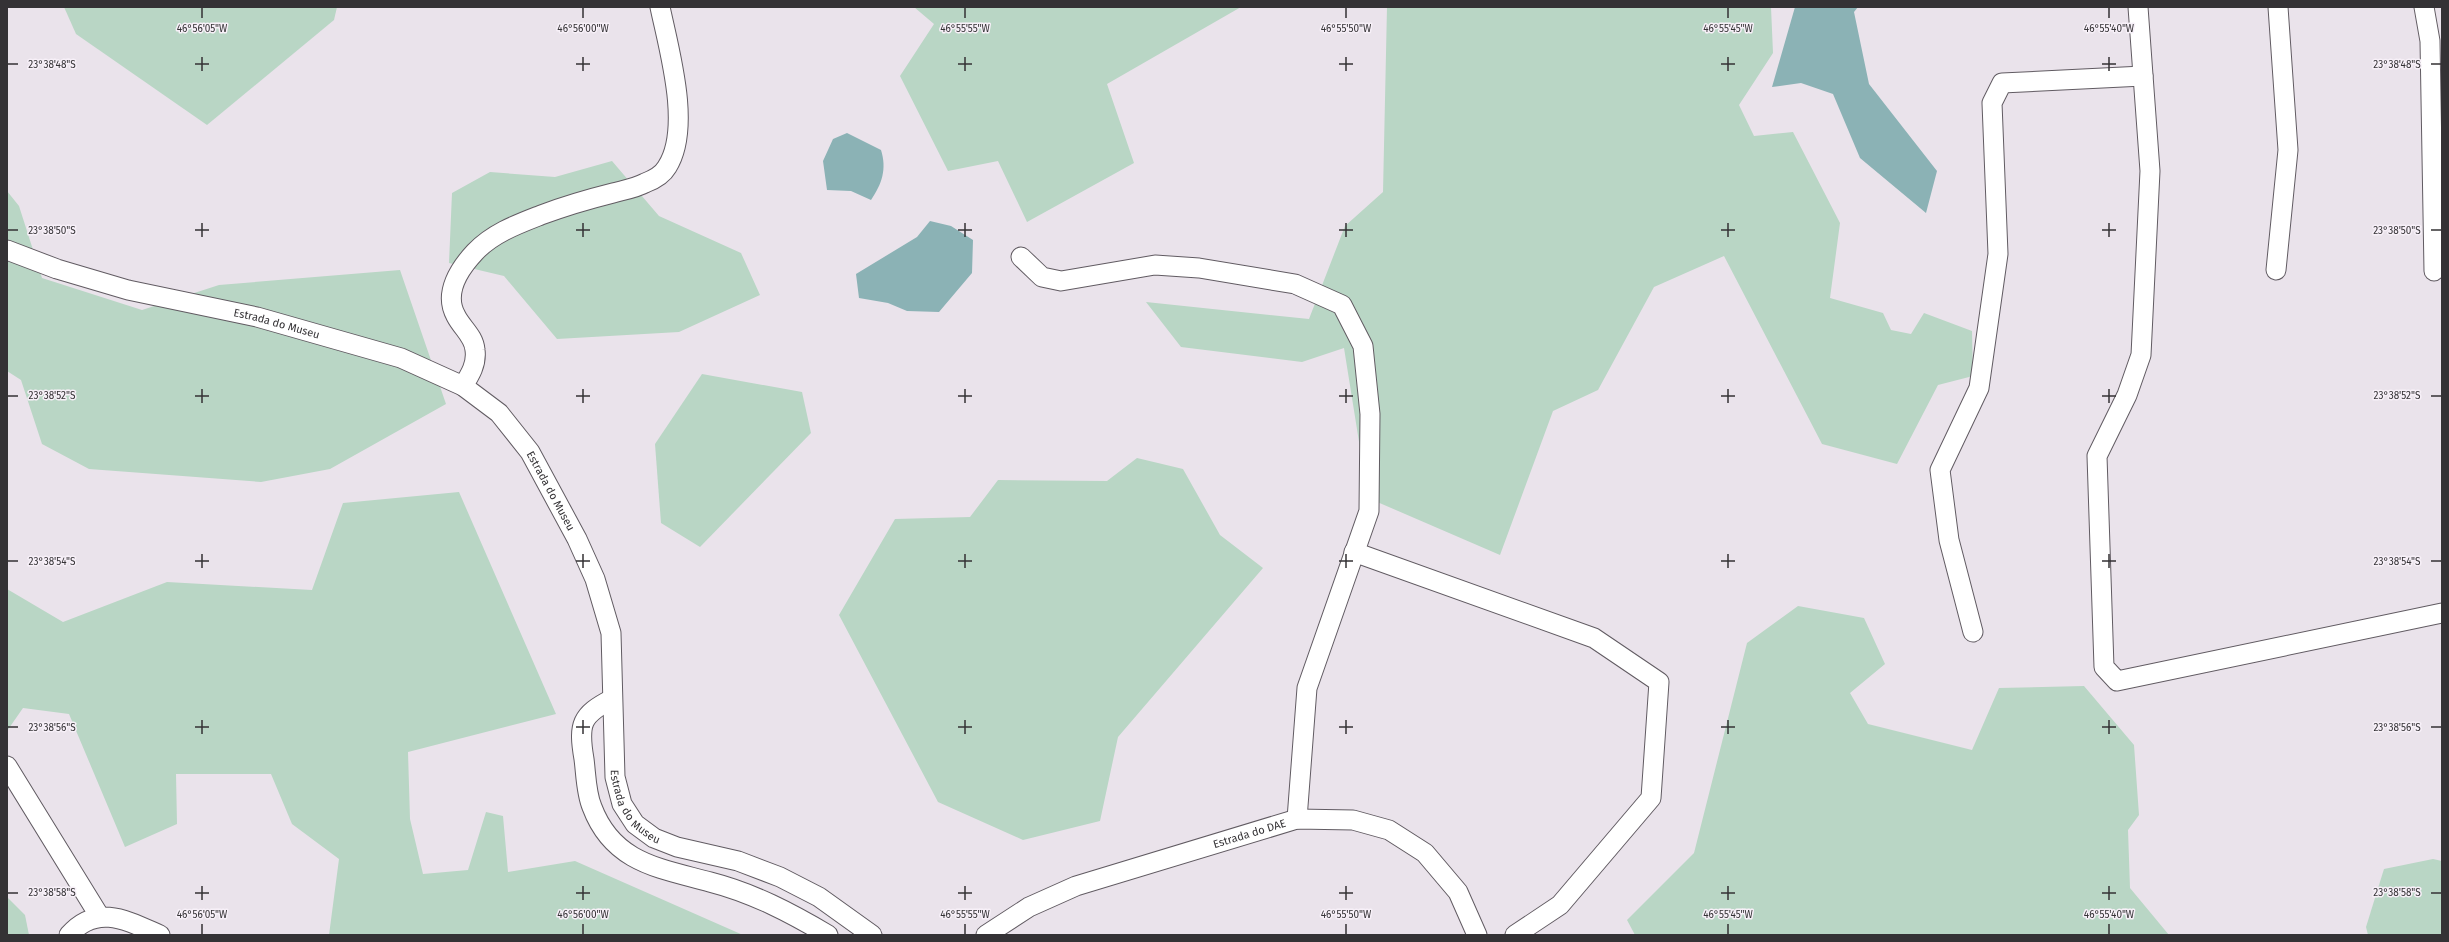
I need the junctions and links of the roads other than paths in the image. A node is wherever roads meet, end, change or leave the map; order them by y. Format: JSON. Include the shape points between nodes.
{"nodes":[{"id":1,"x":660,"y":7,"type":"edge"},
{"id":2,"x":2138,"y":7,"type":"edge"},
{"id":3,"x":2278,"y":7,"type":"edge"},
{"id":4,"x":2424,"y":7,"type":"edge"},
{"id":5,"x":2143,"y":76,"type":"junction"},
{"id":6,"x":7,"y":250,"type":"edge"},
{"id":7,"x":1021,"y":257,"type":"dead end"},
{"id":8,"x":2276,"y":270,"type":"dead end"},
{"id":9,"x":2434,"y":270,"type":"dead end"},
{"id":10,"x":463,"y":386,"type":"junction"},
{"id":11,"x":1354,"y":552,"type":"junction"},
{"id":12,"x":2442,"y":613,"type":"edge"},
{"id":13,"x":1973,"y":632,"type":"dead end"},
{"id":14,"x":612,"y":699,"type":"junction"},
{"id":15,"x":7,"y":766,"type":"edge"},
{"id":16,"x":1297,"y":819,"type":"junction"},
{"id":17,"x":100,"y":917,"type":"junction"},
{"id":18,"x":69,"y":935,"type":"edge"},
{"id":19,"x":160,"y":935,"type":"edge"},
{"id":20,"x":828,"y":935,"type":"edge"},
{"id":21,"x":872,"y":935,"type":"edge"},
{"id":22,"x":986,"y":935,"type":"edge"},
{"id":23,"x":1477,"y":935,"type":"edge"},
{"id":24,"x":1515,"y":935,"type":"edge"}],
"edges":[{"from":1,"to":10,"type":"street","via":[[672,65],[679,125],[674,153],[667,168],[645,184],[563,207],[505,229],[476,251],[457,275],[452,297],[456,316],[471,336],[475,349],[474,368]]},
{"from":2,"to":5,"type":"street"},
{"from":3,"to":8,"type":"street","via":[[2288,150]]},
{"from":4,"to":9,"type":"street","via":[[2430,41]]},
{"from":5,"to":12,"type":"street","via":[[2150,171],[2141,355],[2127,396],[2097,456],[2104,667],[2117,680]]},
{"from":5,"to":13,"type":"street","via":[[2002,83],[1992,103],[1998,254],[1978,388],[1940,470],[1949,540]]},
{"from":6,"to":10,"type":"street","name":"Estrada do Museu","via":[[56,269],[128,290],[257,317],[401,358]]},
{"from":7,"to":11,"type":"street","via":[[1042,277],[1061,281],[1155,265],[1199,268],[1295,284],[1342,305],[1364,346],[1370,414],[1369,511]]},
{"from":10,"to":14,"type":"street","name":"Estrada do Museu","via":[[498,413],[530,452],[577,539],[595,579],[611,633]]},
{"from":11,"to":16,"type":"street","via":[[1308,688]]},
{"from":11,"to":24,"type":"street","via":[[1594,638],[1659,682],[1651,798],[1560,905]]},
{"from":14,"to":20,"type":"street","via":[[594,708],[586,716],[582,728],[582,750],[591,806],[603,831],[621,850],[648,865],[749,894],[793,914]]},
{"from":14,"to":21,"type":"street","name":"Estrada do Museu","via":[[615,777],[622,804],[635,824],[654,838],[677,847],[738,861],[780,877],[819,897]]},
{"from":15,"to":17,"type":"street"},
{"from":16,"to":22,"type":"street","name":"Estrada do DAE","via":[[1076,886],[1029,908]]},
{"from":16,"to":23,"type":"street","name":"Estrada do DAE","via":[[1353,820],[1389,830],[1425,854],[1458,892]]},
{"from":17,"to":18,"type":"street","via":[[77,926]]},
{"from":17,"to":19,"type":"street","via":[[120,918]]}]}
